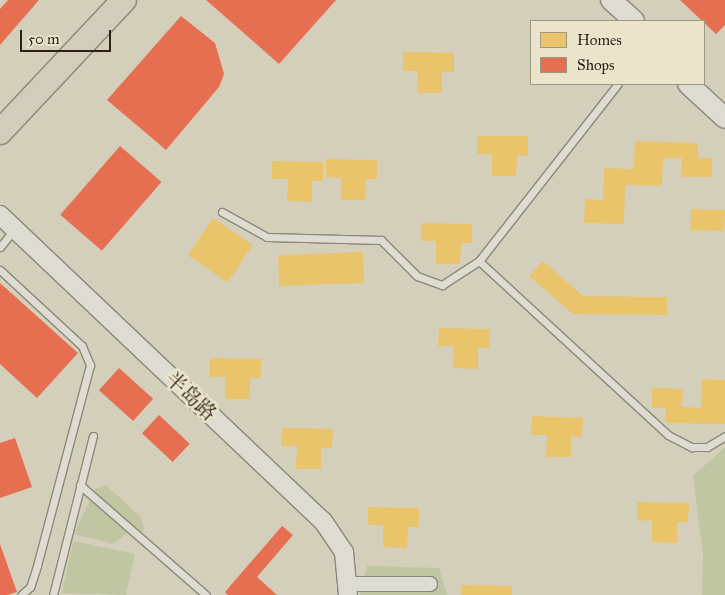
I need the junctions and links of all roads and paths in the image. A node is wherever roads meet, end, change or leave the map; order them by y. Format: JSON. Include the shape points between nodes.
{"nodes":[{"id":1,"x":105,"y":0,"type":"edge"},
{"id":2,"x":124,"y":0,"type":"edge"},
{"id":3,"x":597,"y":0,"type":"edge"},
{"id":4,"x":611,"y":0,"type":"edge"},
{"id":5,"x":620,"y":20,"type":"edge"},
{"id":6,"x":633,"y":20,"type":"edge"},
{"id":7,"x":617,"y":85,"type":"edge"},
{"id":8,"x":689,"y":85,"type":"edge"},
{"id":9,"x":703,"y":85,"type":"edge"},
{"id":10,"x":725,"y":105,"type":"edge"},
{"id":11,"x":0,"y":111,"type":"edge"},
{"id":12,"x":725,"y":118,"type":"edge"},
{"id":13,"x":0,"y":132,"type":"edge"},
{"id":14,"x":222,"y":212,"type":"dead end"},
{"id":15,"x":0,"y":215,"type":"edge"},
{"id":16,"x":15,"y":230,"type":"junction"},
{"id":17,"x":0,"y":247,"type":"edge"},
{"id":18,"x":479,"y":261,"type":"junction"},
{"id":19,"x":0,"y":270,"type":"edge"},
{"id":20,"x":93,"y":436,"type":"dead end"},
{"id":21,"x":725,"y":436,"type":"edge"},
{"id":22,"x":80,"y":485,"type":"junction"},
{"id":23,"x":430,"y":584,"type":"dead end"},
{"id":24,"x":348,"y":589,"type":"edge"},
{"id":25,"x":21,"y":595,"type":"edge"},
{"id":26,"x":53,"y":595,"type":"edge"},
{"id":27,"x":206,"y":595,"type":"edge"}],
"edges":[{"from":1,"to":11,"type":"highway"},
{"from":2,"to":13,"type":"highway"},
{"from":3,"to":5,"type":"main road"},
{"from":4,"to":6,"type":"main road"},
{"from":7,"to":18,"type":"lane"},
{"from":8,"to":12,"type":"main road"},
{"from":9,"to":10,"type":"main road"},
{"from":14,"to":18,"type":"lane","via":[[267,237],[381,240],[417,276],[431,283],[442,285]]},
{"from":15,"to":16,"type":"street","name":"半岛路"},
{"from":16,"to":17,"type":"lane"},
{"from":16,"to":24,"type":"street","name":"半岛路","via":[[323,521],[344,552]]},
{"from":18,"to":21,"type":"lane","via":[[668,434],[692,447],[707,447]]},
{"from":19,"to":25,"type":"lane","via":[[82,346],[90,365],[30,587]]},
{"from":20,"to":22,"type":"lane"},
{"from":22,"to":26,"type":"lane"},
{"from":22,"to":27,"type":"lane"},
{"from":23,"to":24,"type":"street"}]}
